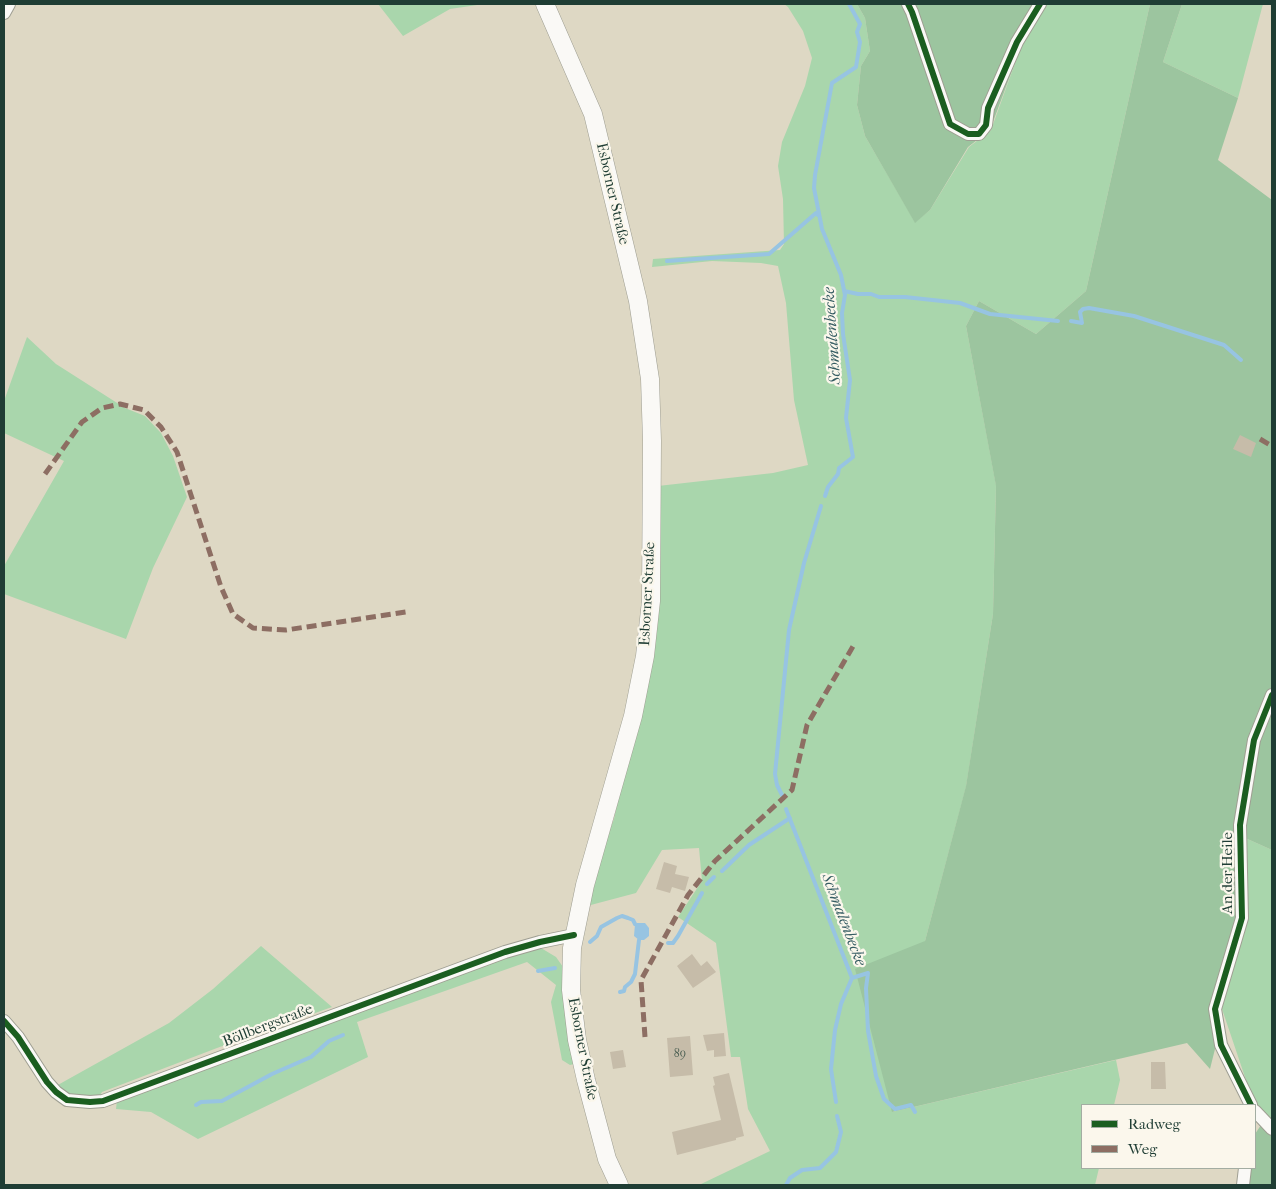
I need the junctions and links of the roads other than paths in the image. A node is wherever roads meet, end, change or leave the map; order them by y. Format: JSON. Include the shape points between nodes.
{"nodes":[{"id":1,"x":9,"y":4,"type":"edge"},
{"id":2,"x":545,"y":4,"type":"edge"},
{"id":3,"x":908,"y":4,"type":"edge"},
{"id":4,"x":1040,"y":4,"type":"edge"},
{"id":5,"x":4,"y":13,"type":"edge"},
{"id":6,"x":1272,"y":695,"type":"edge"},
{"id":7,"x":574,"y":935,"type":"junction"},
{"id":8,"x":4,"y":1020,"type":"edge"},
{"id":9,"x":1250,"y":1104,"type":"edge"},
{"id":10,"x":1256,"y":1112,"type":"edge"},
{"id":11,"x":1272,"y":1129,"type":"edge"},
{"id":12,"x":1245,"y":1169,"type":"edge"},
{"id":13,"x":619,"y":1185,"type":"edge"},
{"id":14,"x":1244,"y":1185,"type":"edge"}],
"edges":[{"from":1,"to":5,"type":"street"},
{"from":2,"to":7,"type":"main road","name":"Esborner Straße","via":[[592,114],[603,153],[638,301],[650,379],[652,432],[651,601],[645,656],[631,725]]},
{"from":3,"to":4,"type":"street","via":[[950,124],[968,134],[978,134],[986,125],[988,108],[1017,42]]},
{"from":6,"to":9,"type":"street","name":"An der Heile","via":[[1254,740],[1240,825],[1242,918],[1216,1009],[1221,1045]]},
{"from":7,"to":8,"type":"street","name":"Böllbergstraße","via":[[505,952],[103,1100],[90,1102],[67,1100],[56,1092]]},
{"from":7,"to":13,"type":"main road","name":"Esborner Straße","via":[[571,990],[577,1040],[607,1159]]},
{"from":10,"to":11,"type":"street"},
{"from":12,"to":14,"type":"street"}]}
